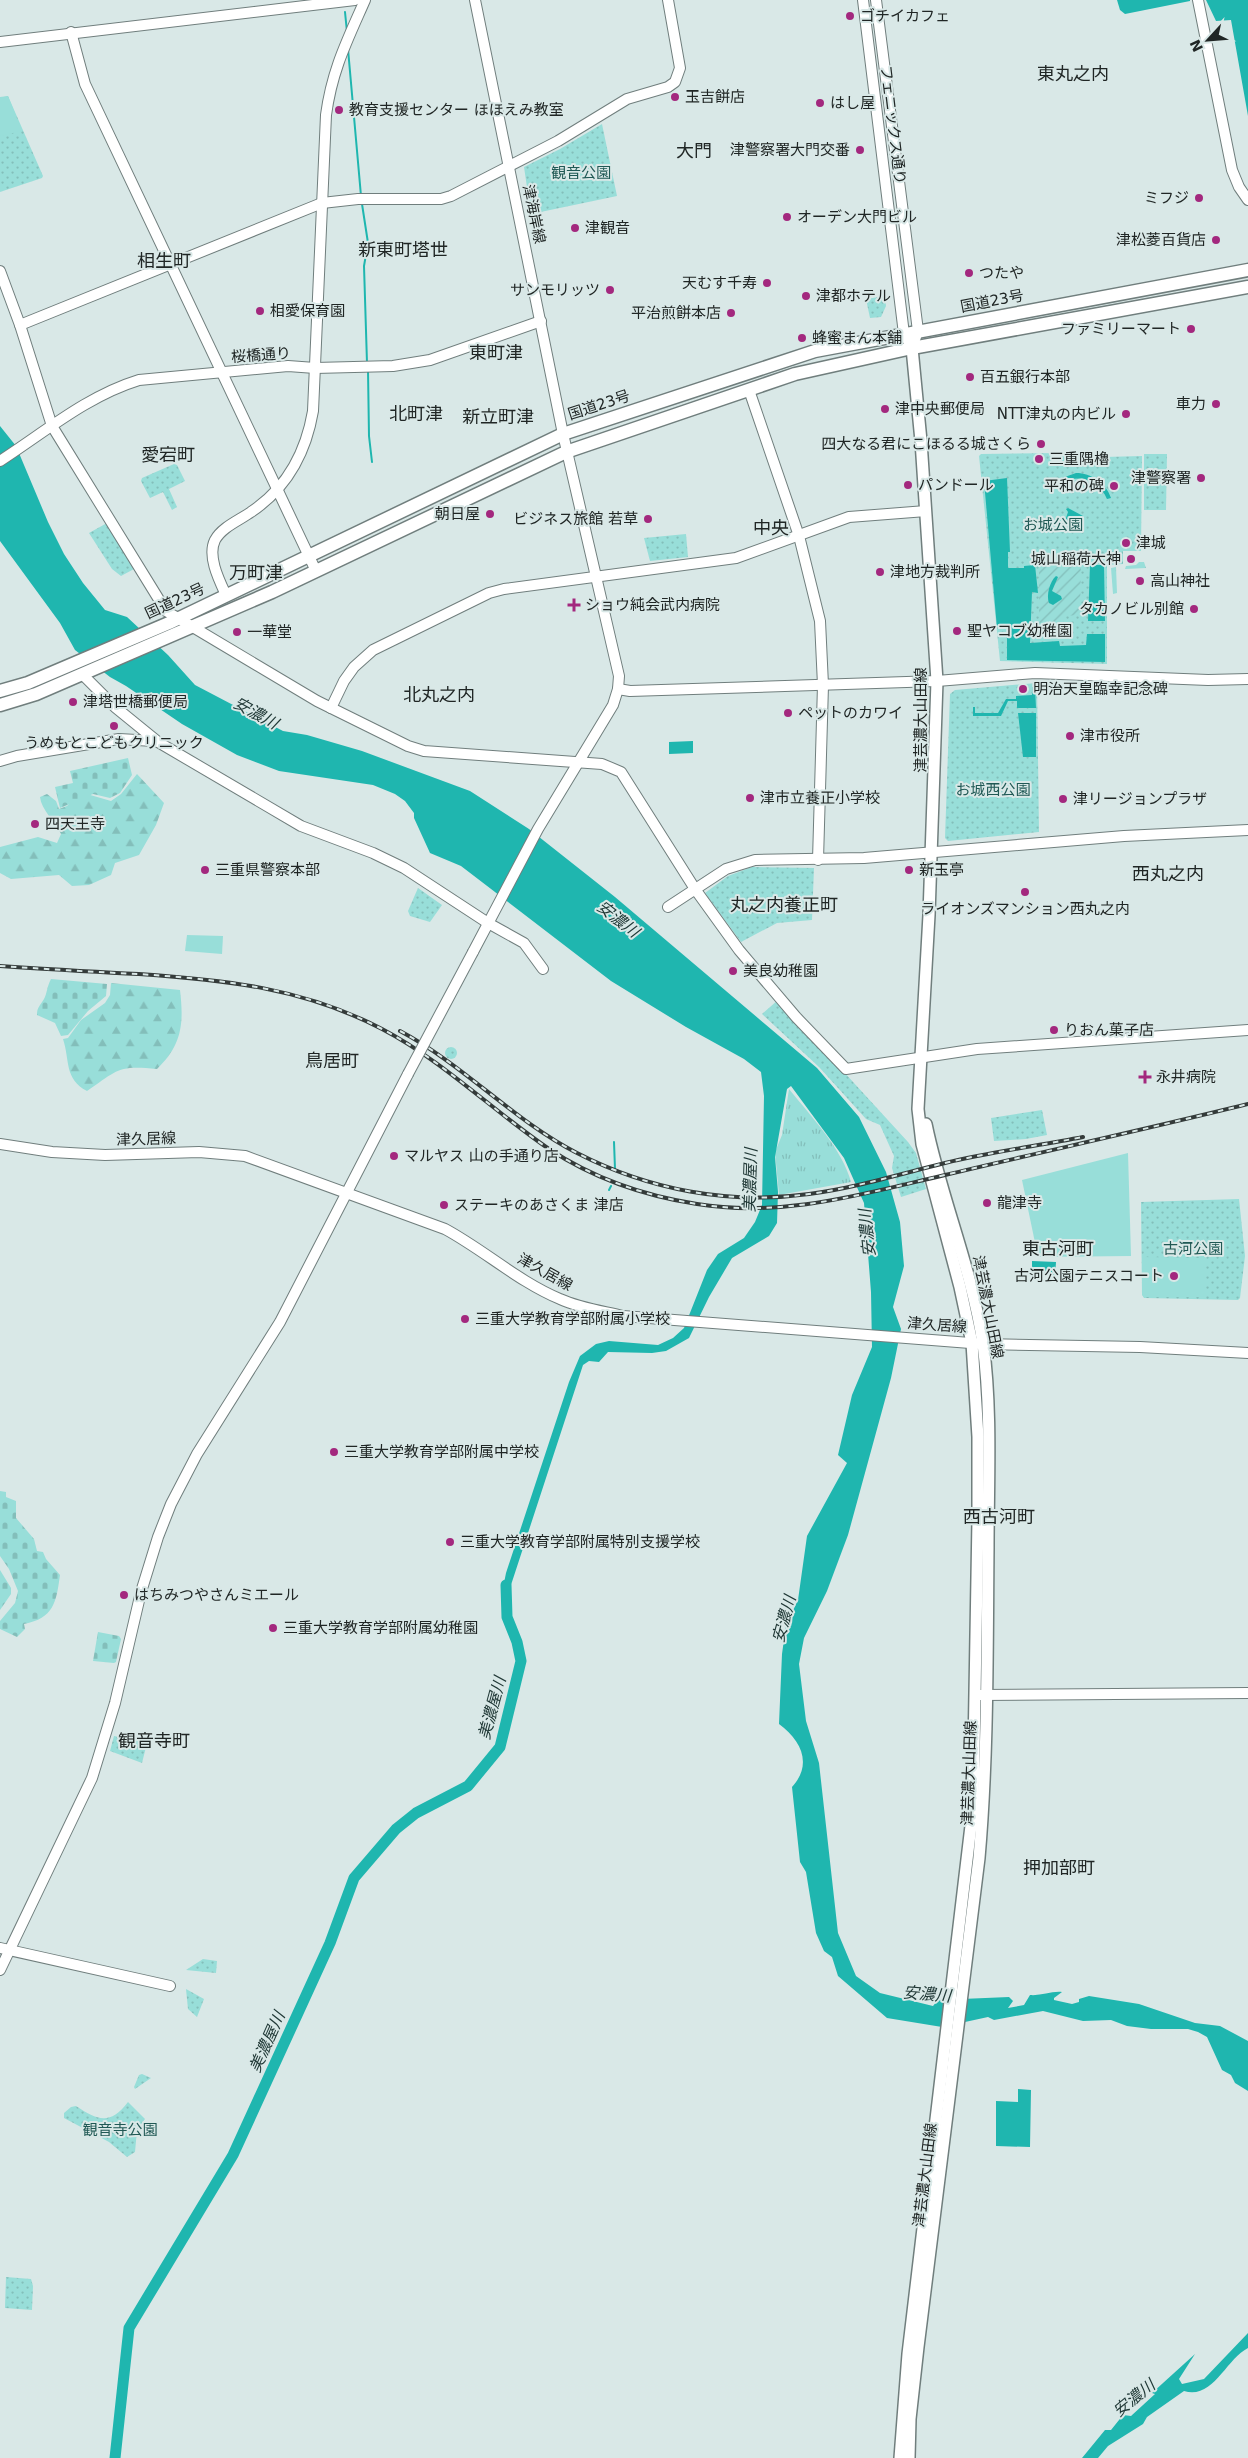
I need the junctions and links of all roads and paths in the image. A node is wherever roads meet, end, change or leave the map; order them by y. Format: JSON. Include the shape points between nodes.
{"nodes":[{"id":1,"x":356,"y":0,"type":"edge"},
{"id":2,"x":365,"y":0,"type":"edge"},
{"id":3,"x":475,"y":0,"type":"edge"},
{"id":4,"x":668,"y":0,"type":"edge"},
{"id":5,"x":862,"y":0,"type":"edge"},
{"id":6,"x":876,"y":0,"type":"edge"},
{"id":7,"x":1198,"y":0,"type":"edge"},
{"id":8,"x":71,"y":32,"type":"junction"},
{"id":9,"x":0,"y":42,"type":"edge"},
{"id":10,"x":509,"y":168,"type":"junction"},
{"id":11,"x":1248,"y":200,"type":"edge"},
{"id":12,"x":322,"y":203,"type":"junction"},
{"id":13,"x":171,"y":264,"type":"junction"},
{"id":14,"x":1248,"y":270,"type":"edge"},
{"id":15,"x":0,"y":271,"type":"edge"},
{"id":16,"x":1248,"y":287,"type":"edge"},
{"id":17,"x":541,"y":321,"type":"junction"},
{"id":18,"x":20,"y":325,"type":"junction"},
{"id":19,"x":918,"y":331,"type":"junction"},
{"id":20,"x":904,"y":334,"type":"junction"},
{"id":21,"x":912,"y":348,"type":"junction"},
{"id":22,"x":315,"y":368,"type":"junction"},
{"id":23,"x":223,"y":372,"type":"junction"},
{"id":24,"x":749,"y":390,"type":"junction"},
{"id":25,"x":52,"y":426,"type":"junction"},
{"id":26,"x":562,"y":434,"type":"junction"},
{"id":27,"x":566,"y":452,"type":"junction"},
{"id":28,"x":0,"y":461,"type":"edge"},
{"id":29,"x":278,"y":489,"type":"junction"},
{"id":30,"x":926,"y":511,"type":"junction"},
{"id":31,"x":799,"y":536,"type":"junction"},
{"id":32,"x":309,"y":555,"type":"junction"},
{"id":33,"x":316,"y":571,"type":"junction"},
{"id":34,"x":596,"y":577,"type":"junction"},
{"id":35,"x":226,"y":594,"type":"junction"},
{"id":36,"x":173,"y":621,"type":"junction"},
{"id":37,"x":188,"y":629,"type":"junction"},
{"id":38,"x":84,"y":673,"type":"junction"},
{"id":39,"x":1248,"y":678,"type":"edge"},
{"id":40,"x":937,"y":681,"type":"junction"},
{"id":41,"x":823,"y":685,"type":"junction"},
{"id":42,"x":618,"y":690,"type":"junction"},
{"id":43,"x":0,"y":692,"type":"edge"},
{"id":44,"x":0,"y":705,"type":"edge"},
{"id":45,"x":331,"y":708,"type":"junction"},
{"id":46,"x":158,"y":742,"type":"junction"},
{"id":47,"x":0,"y":761,"type":"edge"},
{"id":48,"x":577,"y":762,"type":"junction"},
{"id":49,"x":1248,"y":830,"type":"edge"},
{"id":50,"x":931,"y":853,"type":"junction"},
{"id":51,"x":818,"y":860,"type":"junction"},
{"id":52,"x":695,"y":889,"type":"junction"},
{"id":53,"x":668,"y":907,"type":"dead end"},
{"id":54,"x":489,"y":920,"type":"junction"},
{"id":55,"x":543,"y":969,"type":"dead end"},
{"id":56,"x":1248,"y":1030,"type":"edge"},
{"id":57,"x":922,"y":1056,"type":"junction"},
{"id":58,"x":0,"y":1144,"type":"edge"},
{"id":59,"x":346,"y":1192,"type":"junction"},
{"id":60,"x":977,"y":1344,"type":"junction"},
{"id":61,"x":1248,"y":1353,"type":"edge"},
{"id":62,"x":1248,"y":1693,"type":"edge"},
{"id":63,"x":981,"y":1695,"type":"junction"},
{"id":64,"x":5,"y":1949,"type":"edge"},
{"id":65,"x":0,"y":1970,"type":"edge"},
{"id":66,"x":170,"y":1986,"type":"dead end"},
{"id":67,"x":949,"y":2063,"type":"junction"},
{"id":68,"x":900,"y":2458,"type":"edge"},
{"id":69,"x":909,"y":2458,"type":"edge"}],
"edges":[{"from":1,"to":8,"type":"street"},
{"from":2,"to":12,"type":"street","via":[[330,85]]},
{"from":3,"to":10,"type":"street","name":"津海岸線"},
{"from":4,"to":10,"type":"street","via":[[680,68],[674,82],[628,99]]},
{"from":5,"to":20,"type":"street","name":"フェニックス通り"},
{"from":6,"to":19,"type":"street","name":"フェニックス通り"},
{"from":7,"to":11,"type":"street","via":[[1232,170]]},
{"from":8,"to":9,"type":"street"},
{"from":8,"to":13,"type":"street","via":[[85,84]]},
{"from":10,"to":12,"type":"street","via":[[441,199],[361,199]]},
{"from":10,"to":17,"type":"street","name":"津海岸線"},
{"from":12,"to":13,"type":"street"},
{"from":12,"to":22,"type":"street"},
{"from":13,"to":18,"type":"street"},
{"from":13,"to":23,"type":"street"},
{"from":14,"to":19,"type":"highway","name":"国道23号"},
{"from":15,"to":18,"type":"street"},
{"from":16,"to":21,"type":"highway","name":"国道23号"},
{"from":17,"to":22,"type":"street","name":"桜橋通り","via":[[430,360],[394,366]]},
{"from":17,"to":26,"type":"street","name":"津海岸線"},
{"from":18,"to":25,"type":"street"},
{"from":19,"to":20,"type":"highway","name":"国道23号"},
{"from":19,"to":21,"type":"street","name":"フェニックス通り"},
{"from":20,"to":21,"type":"street","name":"フェニックス通り"},
{"from":20,"to":26,"type":"highway","name":"国道23号","via":[[806,354]]},
{"from":21,"to":24,"type":"highway","name":"国道23号","via":[[819,368]]},
{"from":21,"to":30,"type":"main road","name":"津芸濃大山田線"},
{"from":22,"to":23,"type":"street","name":"桜橋通り","via":[[288,366]]},
{"from":22,"to":29,"type":"street","via":[[314,411],[310,427],[298,461]]},
{"from":23,"to":25,"type":"street","name":"桜橋通り","via":[[156,377],[116,388]]},
{"from":23,"to":29,"type":"street"},
{"from":24,"to":27,"type":"highway","name":"国道23号"},
{"from":24,"to":31,"type":"street"},
{"from":25,"to":28,"type":"street","name":"桜橋通り"},
{"from":25,"to":36,"type":"street"},
{"from":26,"to":27,"type":"street","name":"津海岸線"},
{"from":26,"to":32,"type":"highway","name":"国道23号"},
{"from":27,"to":33,"type":"highway","name":"国道23号"},
{"from":27,"to":34,"type":"street","name":"津海岸線"},
{"from":29,"to":32,"type":"street"},
{"from":29,"to":35,"type":"street","via":[[216,538],[214,557],[217,574]]},
{"from":30,"to":31,"type":"street","via":[[849,517]]},
{"from":30,"to":40,"type":"main road","name":"津芸濃大山田線"},
{"from":31,"to":34,"type":"street","via":[[736,558]]},
{"from":31,"to":41,"type":"street","via":[[819,611]]},
{"from":32,"to":33,"type":"street"},
{"from":32,"to":35,"type":"highway","name":"国道23号"},
{"from":33,"to":37,"type":"highway","name":"国道23号"},
{"from":34,"to":42,"type":"street","name":"津海岸線","via":[[619,676]]},
{"from":34,"to":45,"type":"street","via":[[489,593],[385,643],[366,655],[354,668]]},
{"from":35,"to":36,"type":"highway","name":"国道23号"},
{"from":36,"to":37,"type":"street"},
{"from":36,"to":43,"type":"highway","name":"国道23号"},
{"from":37,"to":38,"type":"highway","name":"国道23号"},
{"from":37,"to":45,"type":"street"},
{"from":38,"to":44,"type":"highway","name":"国道23号","via":[[36,694]]},
{"from":38,"to":46,"type":"street","via":[[115,707]]},
{"from":39,"to":40,"type":"street","via":[[1208,680],[1035,673]]},
{"from":40,"to":41,"type":"street"},
{"from":40,"to":50,"type":"main road","name":"津芸濃大山田線"},
{"from":41,"to":42,"type":"street"},
{"from":41,"to":51,"type":"street"},
{"from":42,"to":48,"type":"street","via":[[613,706]]},
{"from":45,"to":48,"type":"street","via":[[424,751]]},
{"from":46,"to":47,"type":"street","via":[[120,739]]},
{"from":46,"to":54,"type":"street","via":[[301,826],[404,868]]},
{"from":48,"to":52,"type":"street","via":[[608,766],[621,772]]},
{"from":48,"to":54,"type":"street"},
{"from":49,"to":50,"type":"street","via":[[1124,836]]},
{"from":50,"to":51,"type":"street"},
{"from":50,"to":57,"type":"main road","name":"津芸濃大山田線"},
{"from":51,"to":52,"type":"street","via":[[748,861],[726,869]]},
{"from":52,"to":53,"type":"street"},
{"from":52,"to":57,"type":"street","via":[[753,967],[846,1069]]},
{"from":54,"to":55,"type":"street","via":[[524,943]]},
{"from":54,"to":59,"type":"street","bridge":true},
{"from":56,"to":57,"type":"street","via":[[986,1048]]},
{"from":57,"to":60,"type":"main road","name":"津芸濃大山田線","via":[[918,1109],[922,1144]]},
{"from":58,"to":59,"type":"street","name":"津久居線","via":[[52,1152],[105,1155],[226,1153],[245,1156]]},
{"from":59,"to":60,"type":"street","name":"津久居線","via":[[445,1229],[552,1296],[623,1316]]},
{"from":59,"to":64,"type":"street","via":[[280,1322],[197,1454],[171,1504],[141,1592],[115,1703],[92,1778]]},
{"from":60,"to":61,"type":"street","name":"津久居線"},
{"from":60,"to":63,"type":"main road","name":"津芸濃大山田線","via":[[988,1436]]},
{"from":62,"to":63,"type":"street"},
{"from":63,"to":67,"type":"main road","name":"津芸濃大山田線","via":[[982,1822]]},
{"from":64,"to":65,"type":"street"},
{"from":64,"to":66,"type":"street"},
{"from":67,"to":68,"type":"main road","name":"津芸濃大山田線","via":[[908,2354]]},
{"from":67,"to":69,"type":"main road","name":"津芸濃大山田線","via":[[911,2410]]}]}
